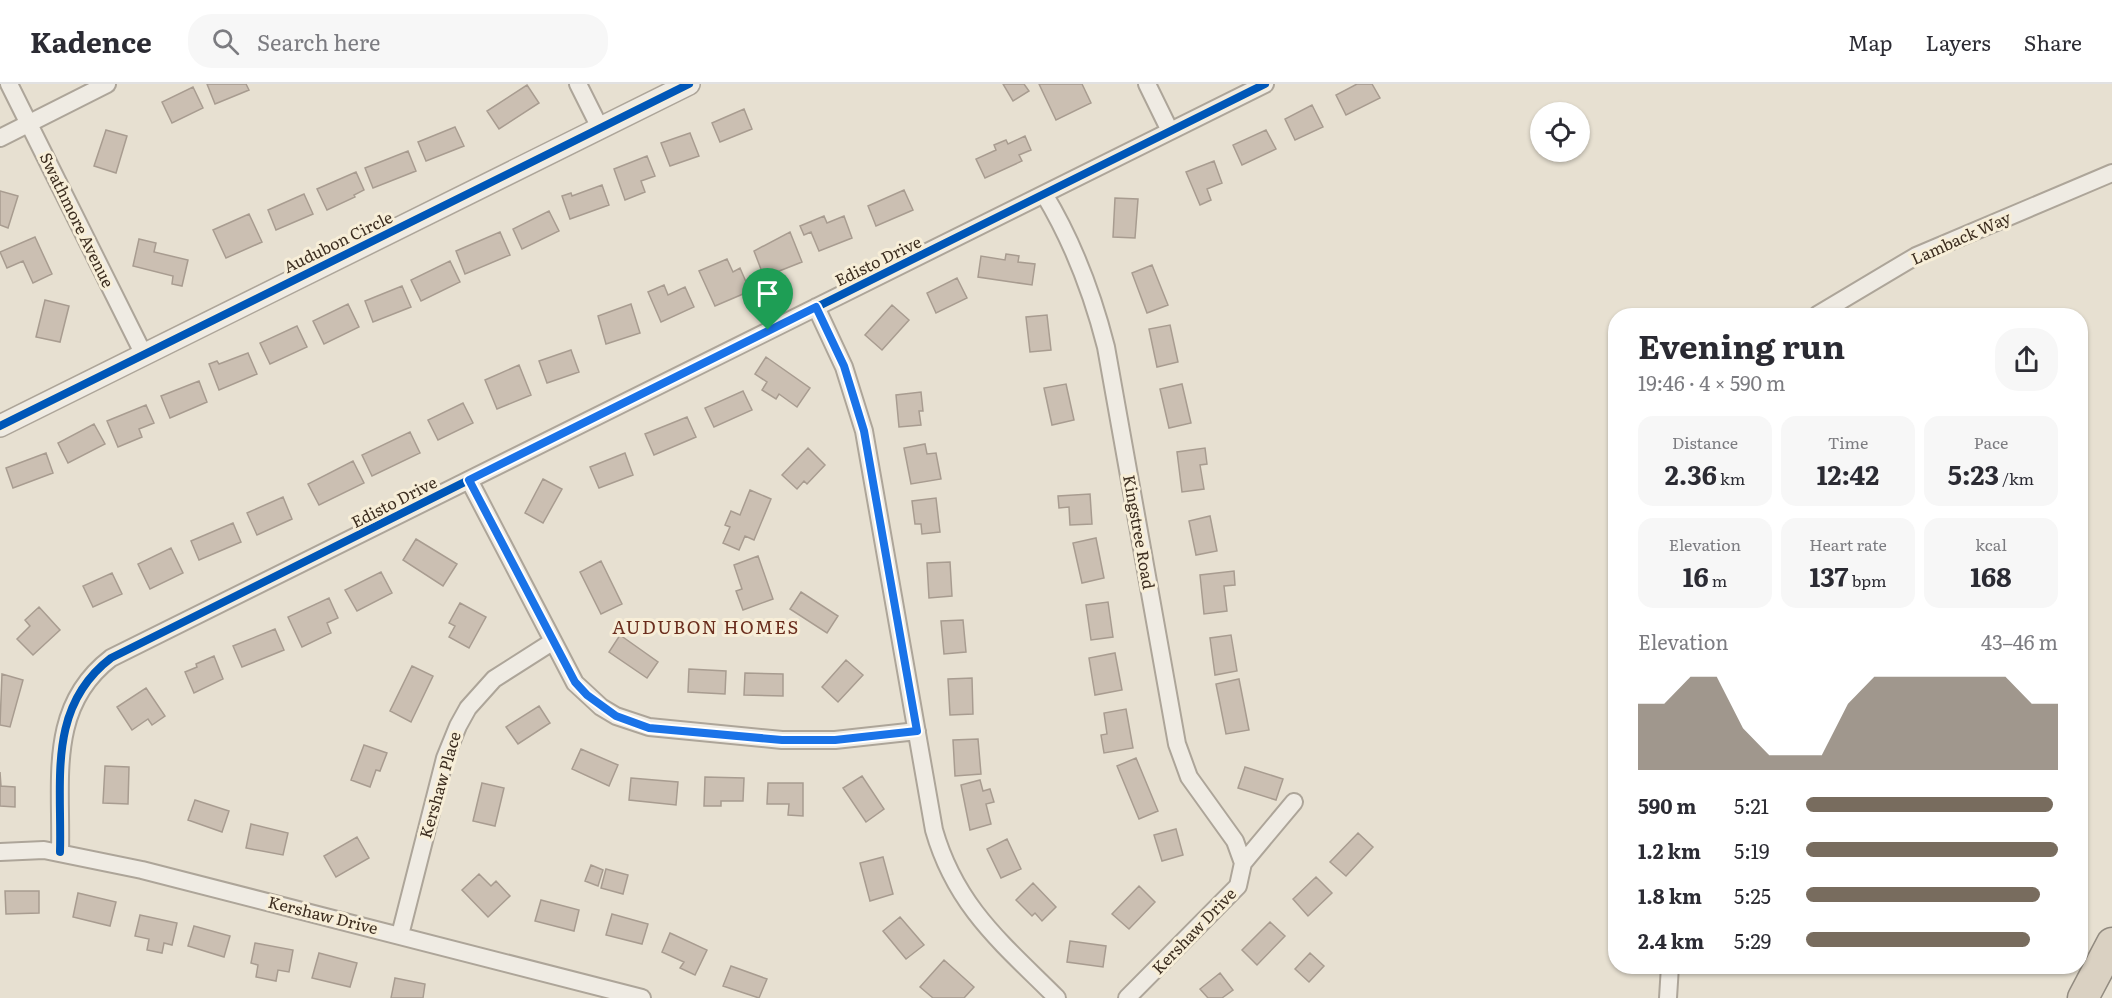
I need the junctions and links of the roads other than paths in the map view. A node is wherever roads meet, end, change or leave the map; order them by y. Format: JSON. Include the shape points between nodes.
{"nodes":[{"id":1,"x":9,"y":84,"type":"edge"},
{"id":2,"x":107,"y":84,"type":"edge"},
{"id":3,"x":578,"y":84,"type":"edge"},
{"id":4,"x":689,"y":84,"type":"edge"},
{"id":5,"x":1147,"y":84,"type":"edge"},
{"id":6,"x":1266,"y":84,"type":"edge"},
{"id":7,"x":30,"y":122,"type":"junction"},
{"id":8,"x":600,"y":128,"type":"junction"},
{"id":9,"x":1170,"y":131,"type":"junction"},
{"id":10,"x":0,"y":138,"type":"edge"},
{"id":11,"x":2112,"y":173,"type":"edge"},
{"id":12,"x":1044,"y":194,"type":"junction"},
{"id":13,"x":816,"y":307,"type":"junction"},
{"id":14,"x":1829,"y":308,"type":"edge"},
{"id":15,"x":144,"y":355,"type":"junction"},
{"id":16,"x":0,"y":426,"type":"edge"},
{"id":17,"x":469,"y":480,"type":"junction"},
{"id":18,"x":552,"y":642,"type":"junction"},
{"id":19,"x":917,"y":731,"type":"junction"},
{"id":20,"x":1294,"y":802,"type":"dead end"},
{"id":21,"x":0,"y":852,"type":"edge"},
{"id":22,"x":60,"y":852,"type":"junction"},
{"id":23,"x":1243,"y":863,"type":"junction"},
{"id":24,"x":400,"y":935,"type":"junction"},
{"id":25,"x":2112,"y":943,"type":"edge"},
{"id":26,"x":1670,"y":974,"type":"edge"},
{"id":27,"x":642,"y":998,"type":"edge"},
{"id":28,"x":1057,"y":998,"type":"edge"},
{"id":29,"x":1127,"y":998,"type":"edge"},
{"id":30,"x":1668,"y":998,"type":"edge"},
{"id":31,"x":2083,"y":998,"type":"edge"}],
"edges":[{"from":1,"to":7,"type":"street","name":"Swathmore Avenue"},
{"from":2,"to":7,"type":"street"},
{"from":3,"to":8,"type":"street"},
{"from":4,"to":8,"type":"street","name":"Audubon Circle"},
{"from":5,"to":9,"type":"street"},
{"from":6,"to":9,"type":"street","name":"Edisto Drive"},
{"from":7,"to":10,"type":"street"},
{"from":7,"to":15,"type":"street","name":"Swathmore Avenue"},
{"from":8,"to":15,"type":"street","name":"Audubon Circle"},
{"from":9,"to":12,"type":"street","name":"Edisto Drive"},
{"from":11,"to":14,"type":"street","name":"Lamback Way","via":[[1916,256]]},
{"from":12,"to":13,"type":"street","name":"Edisto Drive"},
{"from":12,"to":23,"type":"street","name":"Kingstree Road","via":[[1074,251],[1106,347],[1177,744],[1189,777],[1235,841]]},
{"from":13,"to":17,"type":"street","name":"Edisto Drive"},
{"from":13,"to":19,"type":"street","via":[[844,366],[864,431]]},
{"from":15,"to":16,"type":"street","name":"Audubon Circle"},
{"from":17,"to":18,"type":"street"},
{"from":17,"to":22,"type":"street","name":"Edisto Drive","via":[[118,654],[98,668],[77,693],[65,723]]},
{"from":18,"to":19,"type":"street","via":[[587,695],[616,716],[649,728],[782,740],[835,740]]},
{"from":18,"to":24,"type":"street","name":"Kershaw Place","via":[[494,679],[468,708],[458,726],[445,758]]},
{"from":19,"to":28,"type":"street","via":[[934,831],[949,873],[973,911]]},
{"from":20,"to":23,"type":"street","name":"Kershaw Drive"},
{"from":21,"to":22,"type":"street","name":"Kershaw Drive"},
{"from":22,"to":24,"type":"street","name":"Kershaw Drive"},
{"from":23,"to":29,"type":"street","name":"Kershaw Drive","via":[[1238,886]]},
{"from":24,"to":27,"type":"street","name":"Kershaw Drive"},
{"from":25,"to":31,"type":"highway"},
{"from":26,"to":30,"type":"street"}]}
